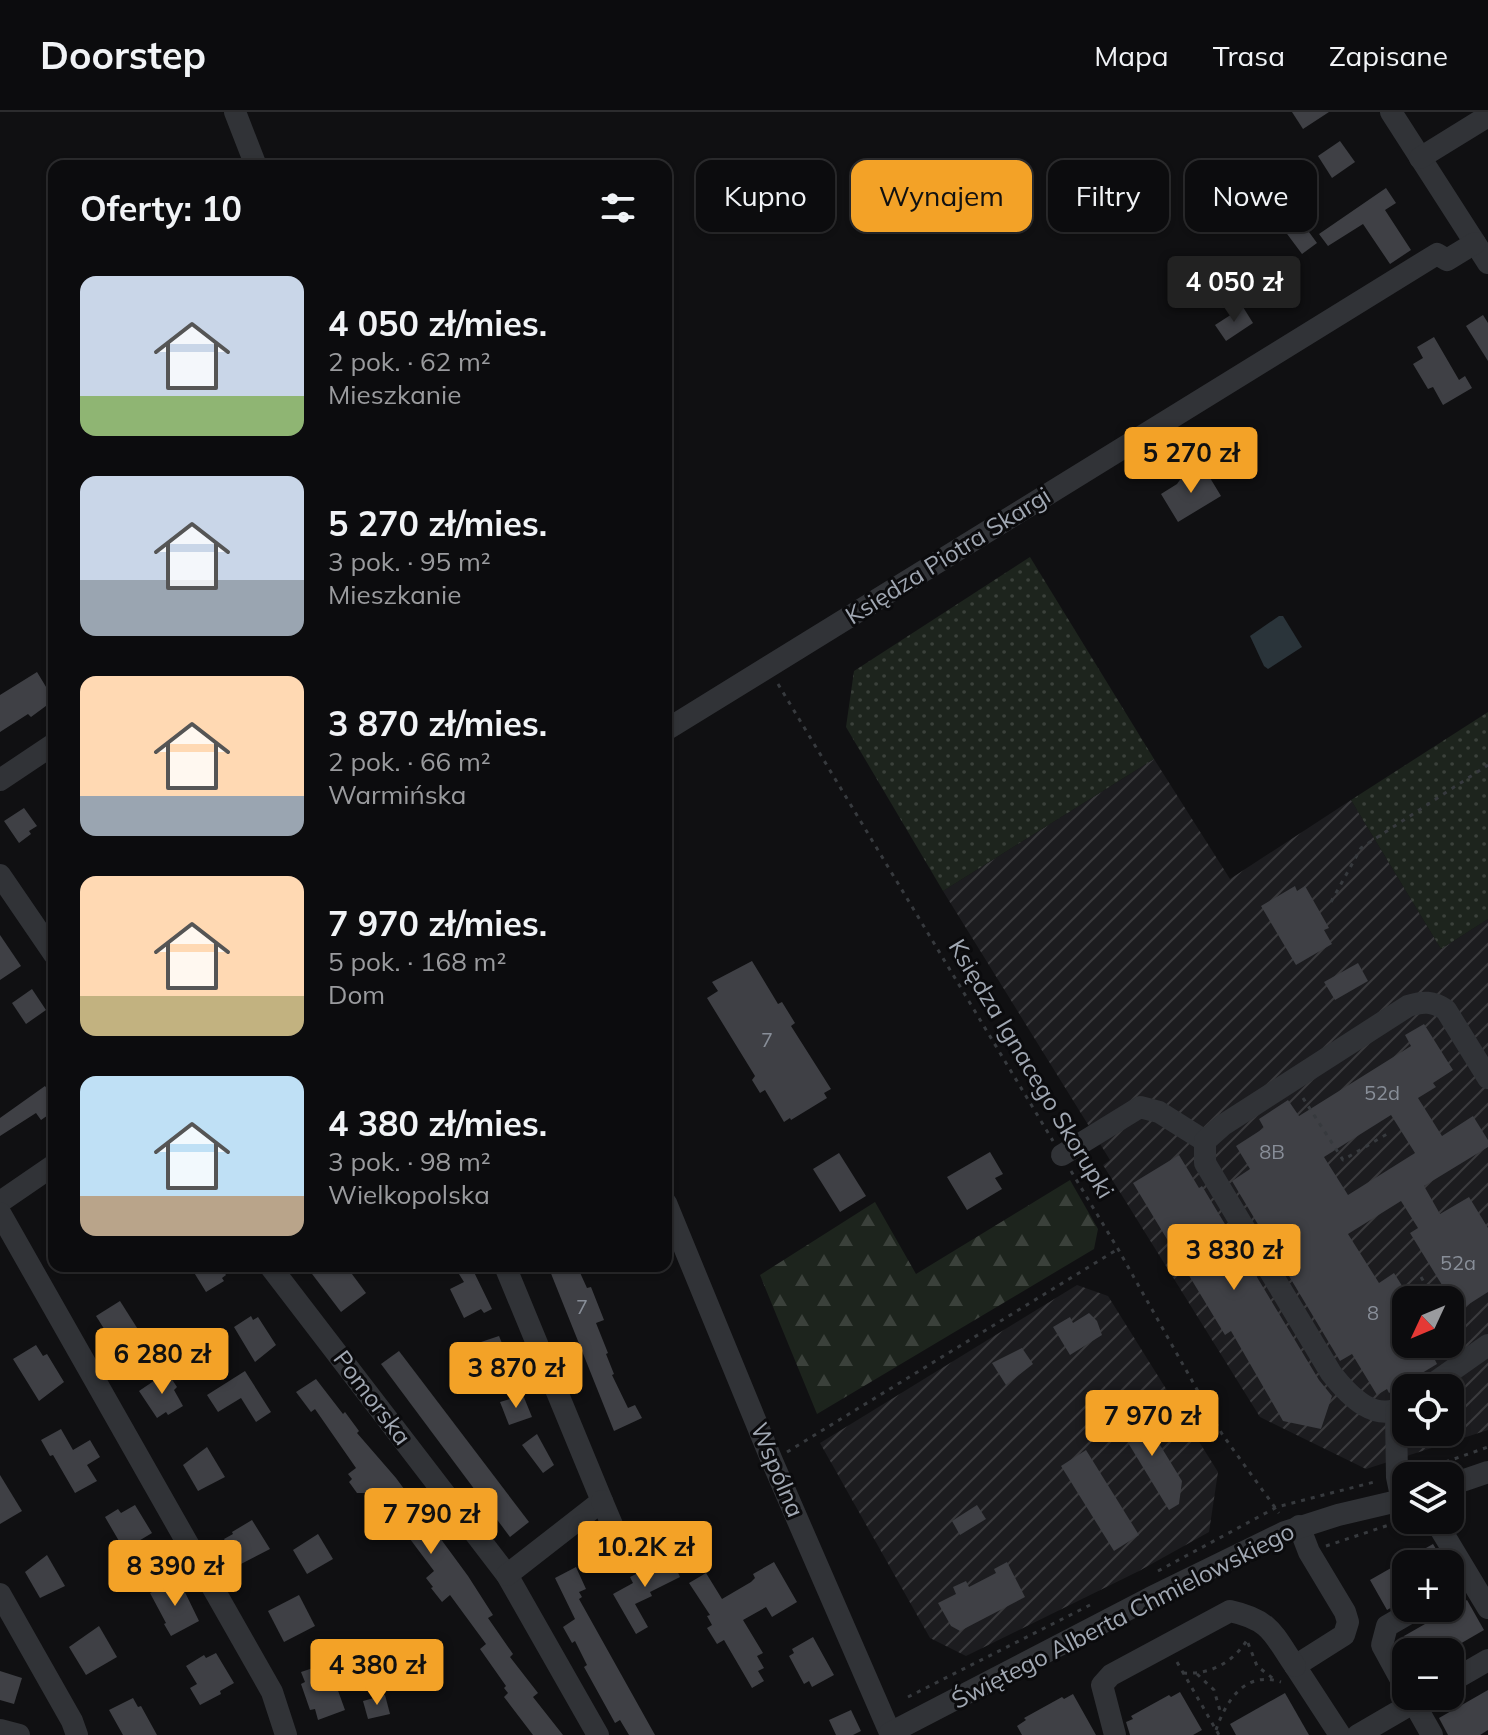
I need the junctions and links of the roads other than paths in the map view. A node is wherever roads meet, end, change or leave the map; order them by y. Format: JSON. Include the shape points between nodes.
{"nodes":[{"id":1,"x":235,"y":112,"type":"edge"},
{"id":2,"x":1391,"y":112,"type":"edge"},
{"id":3,"x":1488,"y":116,"type":"edge"},
{"id":4,"x":1420,"y":158,"type":"junction"},
{"id":5,"x":254,"y":160,"type":"edge"},
{"id":6,"x":1475,"y":243,"type":"junction"},
{"id":7,"x":1488,"y":263,"type":"edge"},
{"id":8,"x":672,"y":726,"type":"edge"},
{"id":9,"x":48,"y":748,"type":"edge"},
{"id":10,"x":0,"y":780,"type":"edge"},
{"id":11,"x":0,"y":875,"type":"edge"},
{"id":12,"x":48,"y":945,"type":"edge"},
{"id":13,"x":1488,"y":1078,"type":"edge"},
{"id":14,"x":1205,"y":1141,"type":"junction"},
{"id":15,"x":1062,"y":1155,"type":"road end"},
{"id":16,"x":48,"y":1169,"type":"edge"},
{"id":17,"x":0,"y":1202,"type":"edge"},
{"id":18,"x":0,"y":1213,"type":"edge"},
{"id":19,"x":672,"y":1218,"type":"edge"},
{"id":20,"x":275,"y":1272,"type":"edge"},
{"id":21,"x":507,"y":1272,"type":"edge"},
{"id":22,"x":1488,"y":1345,"type":"edge"},
{"id":23,"x":1447,"y":1374,"type":"edge"},
{"id":24,"x":1392,"y":1409,"type":"edge"},
{"id":25,"x":1488,"y":1472,"type":"edge"},
{"id":26,"x":1464,"y":1480,"type":"edge"},
{"id":27,"x":602,"y":1501,"type":"junction"},
{"id":28,"x":1392,"y":1503,"type":"edge"},
{"id":29,"x":1292,"y":1529,"type":"junction"},
{"id":30,"x":1443,"y":1534,"type":"edge"},
{"id":31,"x":621,"y":1546,"type":"dead end"},
{"id":32,"x":507,"y":1575,"type":"junction"},
{"id":33,"x":1470,"y":1578,"type":"junction"},
{"id":34,"x":1464,"y":1582,"type":"edge"},
{"id":35,"x":0,"y":1594,"type":"edge"},
{"id":36,"x":1488,"y":1608,"type":"edge"},
{"id":37,"x":1394,"y":1622,"type":"edge"},
{"id":38,"x":1488,"y":1660,"type":"edge"},
{"id":39,"x":1392,"y":1661,"type":"edge"},
{"id":40,"x":1290,"y":1674,"type":"junction"},
{"id":41,"x":1464,"y":1674,"type":"edge"},
{"id":42,"x":1394,"y":1710,"type":"edge"},
{"id":43,"x":1420,"y":1710,"type":"edge"},
{"id":44,"x":0,"y":1730,"type":"edge"},
{"id":45,"x":890,"y":1734,"type":"edge"},
{"id":46,"x":19,"y":1735,"type":"edge"},
{"id":47,"x":77,"y":1735,"type":"edge"},
{"id":48,"x":286,"y":1735,"type":"edge"},
{"id":49,"x":598,"y":1735,"type":"edge"},
{"id":50,"x":1115,"y":1735,"type":"edge"},
{"id":51,"x":1340,"y":1735,"type":"edge"},
{"id":52,"x":1358,"y":1735,"type":"edge"},
{"id":53,"x":1432,"y":1735,"type":"edge"}],
"edges":[{"from":1,"to":5,"type":"street"},
{"from":2,"to":4,"type":"street"},
{"from":3,"to":4,"type":"street"},
{"from":4,"to":6,"type":"street"},
{"from":6,"to":7,"type":"street"},
{"from":6,"to":8,"type":"street","name":"Księdza Piotra Skargi","via":[[1447,260],[1437,254]]},
{"from":9,"to":10,"type":"street"},
{"from":11,"to":12,"type":"street"},
{"from":13,"to":14,"type":"street","via":[[1446,1010],[1419,1002]]},
{"from":14,"to":15,"type":"street","via":[[1159,1112],[1140,1107]]},
{"from":14,"to":24,"type":"street","via":[[1205,1163],[1331,1373],[1372,1411]]},
{"from":16,"to":17,"type":"street"},
{"from":18,"to":48,"type":"street","via":[[272,1692]]},
{"from":19,"to":45,"type":"street","name":"Wspólna"},
{"from":20,"to":32,"type":"street","name":"Pomorska"},
{"from":21,"to":27,"type":"street"},
{"from":22,"to":23,"type":"street"},
{"from":25,"to":26,"type":"street"},
{"from":27,"to":31,"type":"street"},
{"from":27,"to":32,"type":"street"},
{"from":28,"to":29,"type":"street","name":"Świętego Alberta Chmielowskiego"},
{"from":29,"to":40,"type":"street","via":[[1348,1622],[1344,1635]]},
{"from":29,"to":45,"type":"street","name":"Świętego Alberta Chmielowskiego"},
{"from":30,"to":33,"type":"street"},
{"from":32,"to":49,"type":"street","name":"Pomorska"},
{"from":33,"to":34,"type":"street"},
{"from":33,"to":36,"type":"street"},
{"from":35,"to":47,"type":"street"},
{"from":37,"to":39,"type":"street","via":[[1387,1626],[1382,1645]]},
{"from":38,"to":41,"type":"street"},
{"from":40,"to":50,"type":"street","via":[[1266,1624],[1230,1611],[1111,1675],[1102,1685]]},
{"from":40,"to":51,"type":"street"},
{"from":42,"to":52,"type":"street"},
{"from":43,"to":53,"type":"street"},
{"from":44,"to":46,"type":"street"}]}
